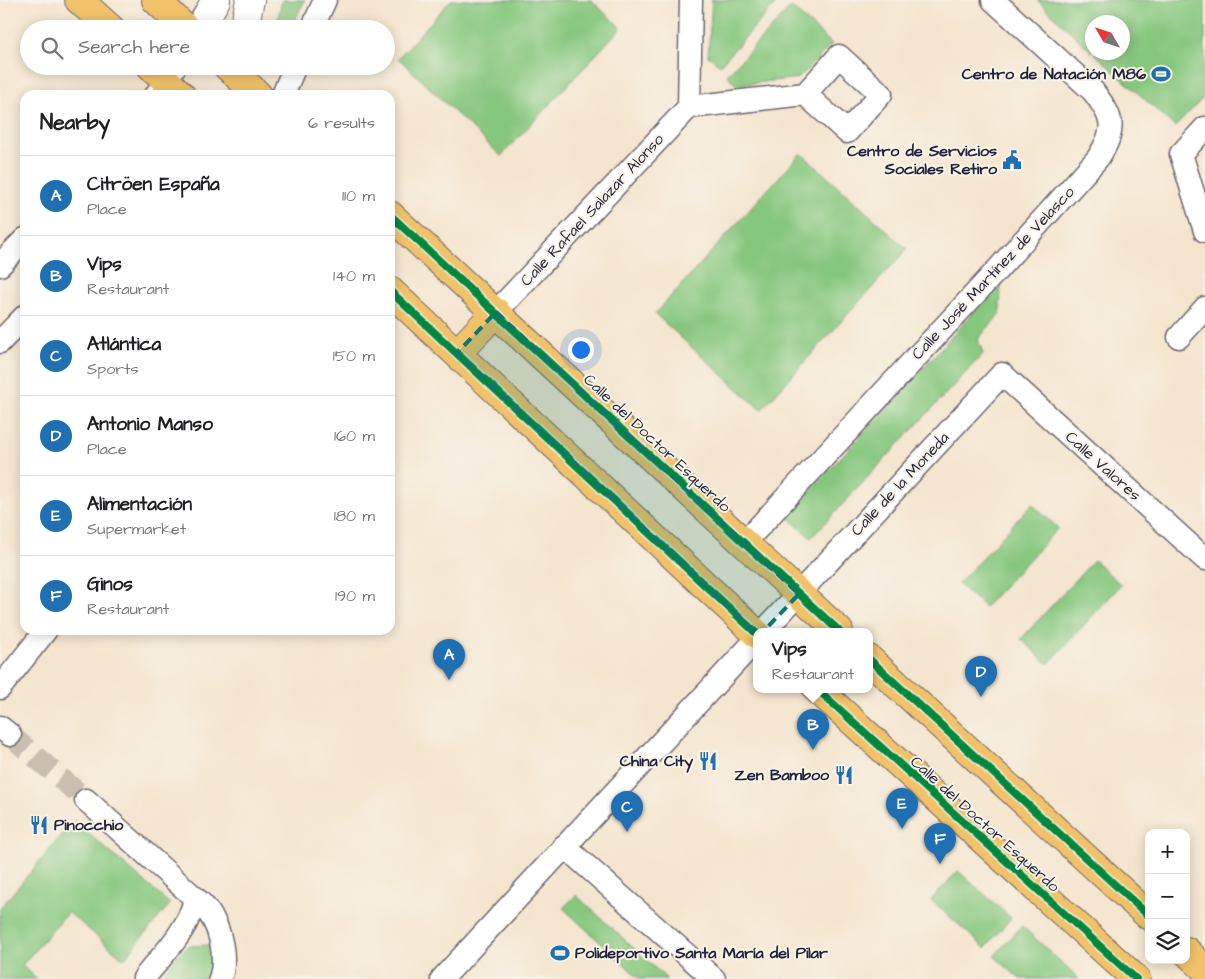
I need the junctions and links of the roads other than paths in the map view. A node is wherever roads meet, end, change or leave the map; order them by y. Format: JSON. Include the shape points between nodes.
{"nodes":[{"id":1,"x":79,"y":0,"type":"edge"},
{"id":2,"x":156,"y":0,"type":"edge"},
{"id":3,"x":216,"y":0,"type":"edge"},
{"id":4,"x":250,"y":0,"type":"edge"},
{"id":5,"x":325,"y":0,"type":"edge"},
{"id":6,"x":691,"y":0,"type":"edge"},
{"id":7,"x":993,"y":0,"type":"edge"},
{"id":8,"x":101,"y":20,"type":"edge"},
{"id":9,"x":177,"y":20,"type":"edge"},
{"id":10,"x":204,"y":20,"type":"edge"},
{"id":11,"x":246,"y":20,"type":"edge"},
{"id":12,"x":316,"y":20,"type":"edge"},
{"id":13,"x":291,"y":75,"type":"edge"},
{"id":14,"x":285,"y":90,"type":"edge"},
{"id":15,"x":805,"y":94,"type":"dead end"},
{"id":16,"x":689,"y":107,"type":"junction"},
{"id":17,"x":1205,"y":128,"type":"edge"},
{"id":18,"x":395,"y":220,"type":"edge"},
{"id":19,"x":1205,"y":231,"type":"edge"},
{"id":20,"x":20,"y":244,"type":"edge"},
{"id":21,"x":0,"y":265,"type":"edge"},
{"id":22,"x":395,"y":295,"type":"edge"},
{"id":23,"x":1205,"y":308,"type":"edge"},
{"id":24,"x":496,"y":312,"type":"junction"},
{"id":25,"x":20,"y":321,"type":"edge"},
{"id":26,"x":1179,"y":338,"type":"dead end"},
{"id":27,"x":0,"y":342,"type":"edge"},
{"id":28,"x":457,"y":353,"type":"junction"},
{"id":29,"x":1002,"y":374,"type":"joint"},
{"id":30,"x":744,"y":543,"type":"junction"},
{"id":31,"x":1205,"y":559,"type":"edge"},
{"id":32,"x":799,"y":594,"type":"junction"},
{"id":33,"x":767,"y":628,"type":"edge"},
{"id":34,"x":837,"y":628,"type":"edge"},
{"id":35,"x":753,"y":630,"type":"edge"},
{"id":36,"x":42,"y":635,"type":"edge"},
{"id":37,"x":753,"y":643,"type":"edge"},
{"id":38,"x":873,"y":663,"type":"edge"},
{"id":39,"x":0,"y":688,"type":"edge"},
{"id":40,"x":821,"y":693,"type":"edge"},
{"id":41,"x":86,"y":800,"type":"tunnel mouth"},
{"id":42,"x":564,"y":846,"type":"junction"},
{"id":43,"x":195,"y":898,"type":"junction"},
{"id":44,"x":1145,"y":912,"type":"edge"},
{"id":45,"x":1190,"y":956,"type":"edge"},
{"id":46,"x":1205,"y":970,"type":"edge"},
{"id":47,"x":144,"y":978,"type":"edge"},
{"id":48,"x":220,"y":979,"type":"edge"},
{"id":49,"x":442,"y":979,"type":"edge"},
{"id":50,"x":714,"y":979,"type":"edge"},
{"id":51,"x":1136,"y":979,"type":"edge"},
{"id":52,"x":1197,"y":979,"type":"edge"}],
"edges":[{"from":1,"to":8,"type":"main road"},
{"from":2,"to":9,"type":"main road"},
{"from":3,"to":10,"type":"street"},
{"from":4,"to":11,"type":"street"},
{"from":5,"to":12,"type":"street"},
{"from":6,"to":16,"type":"street"},
{"from":7,"to":30,"type":"street","name":"Calle José Martínez de Velasco","via":[[1093,91],[1106,108],[1112,126],[1108,143],[998,269]]},
{"from":13,"to":14,"type":"street"},
{"from":15,"to":16,"type":"street"},
{"from":16,"to":24,"type":"street","name":"Calle Rafael Salazar Alonso"},
{"from":17,"to":19,"type":"street","via":[[1181,154]]},
{"from":18,"to":24,"type":"main road","name":"Calle del Doctor Esquerdo"},
{"from":20,"to":21,"type":"street"},
{"from":22,"to":28,"type":"main road"},
{"from":23,"to":26,"type":"street"},
{"from":24,"to":28,"type":"main road"},
{"from":24,"to":30,"type":"main road","name":"Calle del Doctor Esquerdo"},
{"from":25,"to":27,"type":"street"},
{"from":28,"to":35,"type":"main road"},
{"from":29,"to":31,"type":"street","name":"Calle Valores"},
{"from":29,"to":32,"type":"street","name":"Calle de la Moneda"},
{"from":30,"to":32,"type":"main road","name":"Calle del Doctor Esquerdo"},
{"from":32,"to":33,"type":"street"},
{"from":32,"to":34,"type":"main road","name":"Calle del Doctor Esquerdo"},
{"from":36,"to":39,"type":"street"},
{"from":37,"to":42,"type":"street"},
{"from":38,"to":44,"type":"main road"},
{"from":40,"to":51,"type":"main road","name":"Calle del Doctor Esquerdo"},
{"from":41,"to":43,"type":"street"},
{"from":42,"to":49,"type":"street"},
{"from":42,"to":50,"type":"street"},
{"from":43,"to":47,"type":"street","via":[[181,934]]},
{"from":43,"to":48,"type":"street","via":[[209,913],[220,936],[223,959]]},
{"from":45,"to":46,"type":"main road"},
{"from":46,"to":52,"type":"street"}]}
